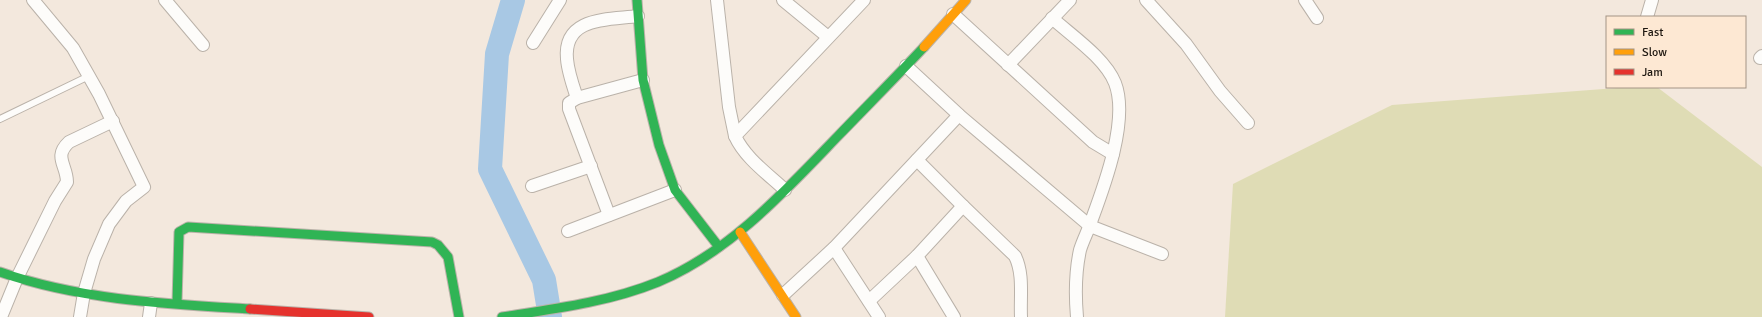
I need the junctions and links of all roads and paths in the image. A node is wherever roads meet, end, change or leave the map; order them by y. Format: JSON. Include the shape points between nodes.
{"nodes":[{"id":1,"x":33,"y":0,"type":"edge"},
{"id":2,"x":165,"y":0,"type":"edge"},
{"id":3,"x":560,"y":0,"type":"edge"},
{"id":4,"x":637,"y":0,"type":"edge"},
{"id":5,"x":717,"y":0,"type":"edge"},
{"id":6,"x":783,"y":0,"type":"edge"},
{"id":7,"x":864,"y":0,"type":"edge"},
{"id":8,"x":966,"y":0,"type":"edge"},
{"id":9,"x":1070,"y":0,"type":"edge"},
{"id":10,"x":1146,"y":0,"type":"edge"},
{"id":11,"x":1305,"y":0,"type":"edge"},
{"id":12,"x":1652,"y":0,"type":"edge"},
{"id":13,"x":952,"y":14,"type":"junction"},
{"id":14,"x":638,"y":16,"type":"junction"},
{"id":15,"x":1647,"y":16,"type":"edge"},
{"id":16,"x":1052,"y":18,"type":"junction"},
{"id":17,"x":1317,"y":18,"type":"dead end"},
{"id":18,"x":828,"y":37,"type":"junction"},
{"id":19,"x":533,"y":43,"type":"dead end"},
{"id":20,"x":203,"y":45,"type":"dead end"},
{"id":21,"x":1008,"y":64,"type":"junction"},
{"id":22,"x":906,"y":66,"type":"junction"},
{"id":23,"x":89,"y":76,"type":"junction"},
{"id":24,"x":643,"y":80,"type":"junction"},
{"id":25,"x":577,"y":98,"type":"junction"},
{"id":26,"x":959,"y":115,"type":"junction"},
{"id":27,"x":0,"y":119,"type":"edge"},
{"id":28,"x":113,"y":120,"type":"junction"},
{"id":29,"x":1248,"y":123,"type":"dead end"},
{"id":30,"x":735,"y":136,"type":"junction"},
{"id":31,"x":1113,"y":154,"type":"junction"},
{"id":32,"x":917,"y":160,"type":"junction"},
{"id":33,"x":591,"y":166,"type":"junction"},
{"id":34,"x":532,"y":186,"type":"dead end"},
{"id":35,"x":676,"y":190,"type":"junction"},
{"id":36,"x":785,"y":190,"type":"junction"},
{"id":37,"x":963,"y":206,"type":"junction"},
{"id":38,"x":609,"y":215,"type":"junction"},
{"id":39,"x":1090,"y":226,"type":"junction"},
{"id":40,"x":568,"y":231,"type":"dead end"},
{"id":41,"x":740,"y":232,"type":"junction"},
{"id":42,"x":719,"y":247,"type":"junction"},
{"id":43,"x":834,"y":248,"type":"junction"},
{"id":44,"x":1162,"y":254,"type":"dead end"},
{"id":45,"x":917,"y":256,"type":"junction"},
{"id":46,"x":0,"y":272,"type":"edge"},
{"id":47,"x":17,"y":278,"type":"junction"},
{"id":48,"x":84,"y":292,"type":"junction"},
{"id":49,"x":783,"y":295,"type":"junction"},
{"id":50,"x":869,"y":301,"type":"junction"},
{"id":51,"x":151,"y":303,"type":"junction"},
{"id":52,"x":177,"y":304,"type":"junction"},
{"id":53,"x":1,"y":317,"type":"edge"},
{"id":54,"x":80,"y":317,"type":"edge"},
{"id":55,"x":149,"y":317,"type":"edge"},
{"id":56,"x":369,"y":317,"type":"edge"},
{"id":57,"x":459,"y":317,"type":"edge"},
{"id":58,"x":502,"y":317,"type":"edge"},
{"id":59,"x":796,"y":317,"type":"edge"},
{"id":60,"x":879,"y":317,"type":"edge"},
{"id":61,"x":954,"y":317,"type":"edge"},
{"id":62,"x":1021,"y":317,"type":"edge"},
{"id":63,"x":1078,"y":317,"type":"edge"}],
"edges":[{"from":1,"to":23,"type":"street","via":[[73,48]]},
{"from":2,"to":20,"type":"street"},
{"from":3,"to":19,"type":"street"},
{"from":4,"to":14,"type":"street"},
{"from":5,"to":30,"type":"street","via":[[729,108]]},
{"from":6,"to":18,"type":"street"},
{"from":7,"to":18,"type":"street"},
{"from":8,"to":13,"type":"street"},
{"from":9,"to":16,"type":"street"},
{"from":10,"to":29,"type":"street","via":[[1186,44],[1220,91]]},
{"from":11,"to":17,"type":"street"},
{"from":12,"to":15,"type":"street"},
{"from":13,"to":21,"type":"street"},
{"from":13,"to":22,"type":"street"},
{"from":14,"to":24,"type":"street"},
{"from":14,"to":25,"type":"street","via":[[590,22],[574,32],[569,40],[567,60]]},
{"from":16,"to":21,"type":"street"},
{"from":16,"to":31,"type":"street","via":[[1096,57],[1108,70],[1115,83],[1120,99],[1120,116]]},
{"from":18,"to":30,"type":"street"},
{"from":21,"to":31,"type":"street","via":[[1093,142]]},
{"from":22,"to":26,"type":"street"},
{"from":22,"to":36,"type":"street"},
{"from":23,"to":27,"type":"lane"},
{"from":23,"to":28,"type":"street"},
{"from":24,"to":25,"type":"street"},
{"from":24,"to":35,"type":"street","via":[[659,145]]},
{"from":25,"to":33,"type":"street","via":[[569,103],[569,109]]},
{"from":26,"to":32,"type":"street"},
{"from":26,"to":39,"type":"street"},
{"from":28,"to":47,"type":"street","via":[[69,142],[61,152],[67,182]]},
{"from":28,"to":48,"type":"street","via":[[144,187],[126,201],[109,224],[94,259]]},
{"from":30,"to":36,"type":"street","via":[[739,144]]},
{"from":31,"to":39,"type":"street"},
{"from":32,"to":37,"type":"street"},
{"from":32,"to":43,"type":"street"},
{"from":33,"to":34,"type":"street"},
{"from":33,"to":38,"type":"street"},
{"from":35,"to":38,"type":"street"},
{"from":35,"to":42,"type":"street"},
{"from":36,"to":41,"type":"street"},
{"from":37,"to":45,"type":"street"},
{"from":37,"to":62,"type":"street","via":[[1015,256],[1020,272]]},
{"from":38,"to":40,"type":"street"},
{"from":39,"to":44,"type":"street"},
{"from":39,"to":63,"type":"street","via":[[1081,248],[1076,274]]},
{"from":41,"to":42,"type":"street"},
{"from":41,"to":49,"type":"street"},
{"from":42,"to":58,"type":"street","via":[[659,281],[621,294]]},
{"from":43,"to":49,"type":"street"},
{"from":43,"to":50,"type":"street"},
{"from":45,"to":50,"type":"street"},
{"from":45,"to":61,"type":"street"},
{"from":46,"to":47,"type":"street"},
{"from":47,"to":48,"type":"street"},
{"from":47,"to":53,"type":"street"},
{"from":48,"to":51,"type":"street"},
{"from":48,"to":54,"type":"street"},
{"from":49,"to":59,"type":"street"},
{"from":50,"to":60,"type":"street"},
{"from":51,"to":52,"type":"street"},
{"from":51,"to":55,"type":"street"},
{"from":52,"to":56,"type":"street"},
{"from":52,"to":57,"type":"street","via":[[179,232],[188,227],[432,242],[448,257]]}]}
